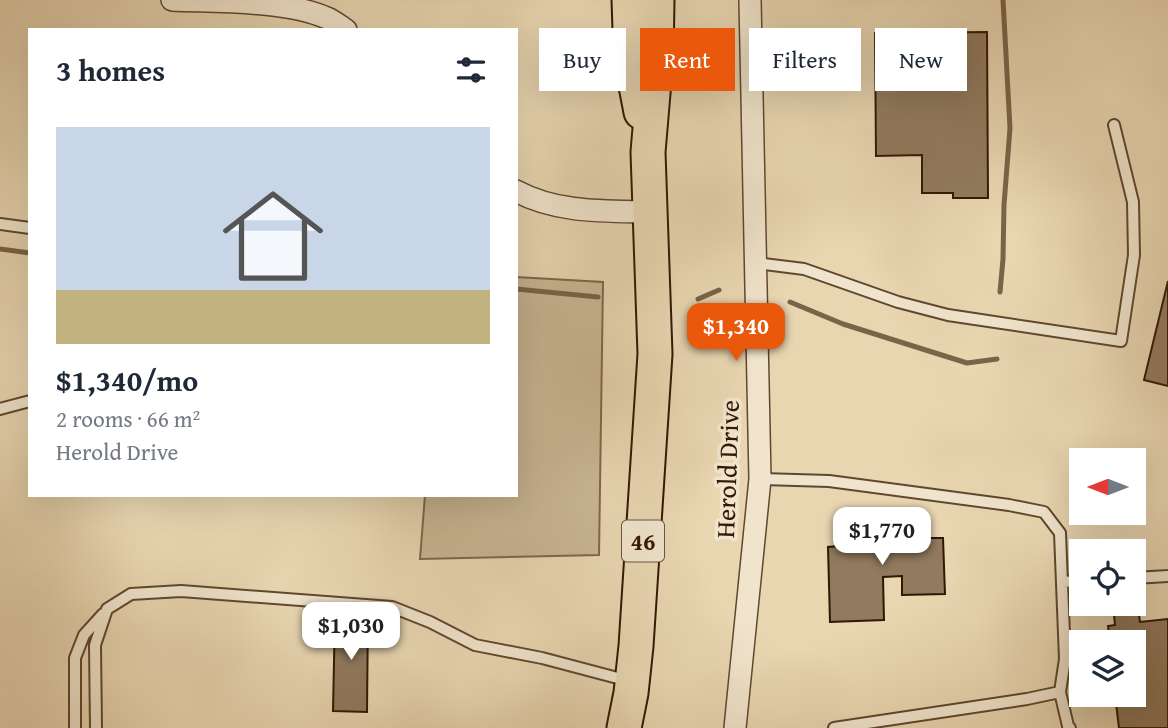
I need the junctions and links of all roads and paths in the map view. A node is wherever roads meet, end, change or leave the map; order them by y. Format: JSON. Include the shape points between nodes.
{"nodes":[{"id":1,"x":172,"y":0,"type":"edge"},
{"id":2,"x":629,"y":0,"type":"edge"},
{"id":3,"x":657,"y":0,"type":"edge"},
{"id":4,"x":750,"y":0,"type":"edge"},
{"id":5,"x":342,"y":28,"type":"edge"},
{"id":6,"x":1114,"y":125,"type":"dead end"},
{"id":7,"x":648,"y":152,"type":"junction"},
{"id":8,"x":520,"y":196,"type":"edge"},
{"id":9,"x":649,"y":212,"type":"junction"},
{"id":10,"x":0,"y":225,"type":"edge"},
{"id":11,"x":28,"y":228,"type":"edge"},
{"id":12,"x":755,"y":262,"type":"junction"},
{"id":13,"x":28,"y":402,"type":"edge"},
{"id":14,"x":0,"y":409,"type":"edge"},
{"id":15,"x":760,"y":479,"type":"junction"},
{"id":16,"x":1168,"y":576,"type":"edge"},
{"id":17,"x":1146,"y":577,"type":"edge"},
{"id":18,"x":1062,"y":582,"type":"junction"},
{"id":19,"x":1069,"y":582,"type":"edge"},
{"id":20,"x":107,"y":609,"type":"junction"},
{"id":21,"x":632,"y":682,"type":"junction"},
{"id":22,"x":1060,"y":692,"type":"junction"},
{"id":23,"x":75,"y":728,"type":"edge"},
{"id":24,"x":96,"y":728,"type":"edge"},
{"id":25,"x":624,"y":728,"type":"edge"},
{"id":26,"x":736,"y":728,"type":"edge"},
{"id":27,"x":834,"y":728,"type":"edge"},
{"id":28,"x":1070,"y":728,"type":"edge"}],
"edges":[{"from":1,"to":5,"type":"street","via":[[279,4],[327,18]]},
{"from":2,"to":7,"type":"main road","number":"46","via":[[631,61]]},
{"from":3,"to":7,"type":"main road","number":"46"},
{"from":4,"to":12,"type":"street","name":"Herold Drive"},
{"from":6,"to":12,"type":"lane","via":[[1133,202],[1134,255],[1121,341],[948,315],[804,270]]},
{"from":7,"to":9,"type":"main road","number":"46"},
{"from":8,"to":9,"type":"street","via":[[565,208]]},
{"from":9,"to":21,"type":"main road","number":"46","via":[[655,354]]},
{"from":10,"to":11,"type":"lane"},
{"from":12,"to":15,"type":"street","name":"Herold Drive"},
{"from":13,"to":14,"type":"lane"},
{"from":15,"to":18,"type":"lane","via":[[829,481],[1044,512],[1060,533]]},
{"from":15,"to":26,"type":"street","name":"Herold Drive"},
{"from":16,"to":17,"type":"lane"},
{"from":18,"to":19,"type":"lane"},
{"from":18,"to":22,"type":"lane","via":[[1065,659]]},
{"from":20,"to":21,"type":"lane","via":[[131,594],[181,592],[392,607],[475,645]]},
{"from":20,"to":23,"type":"lane","via":[[84,635],[75,658]]},
{"from":20,"to":24,"type":"lane","via":[[94,645]]},
{"from":21,"to":25,"type":"main road","number":"46"},
{"from":22,"to":27,"type":"lane"},
{"from":22,"to":28,"type":"lane"}]}
